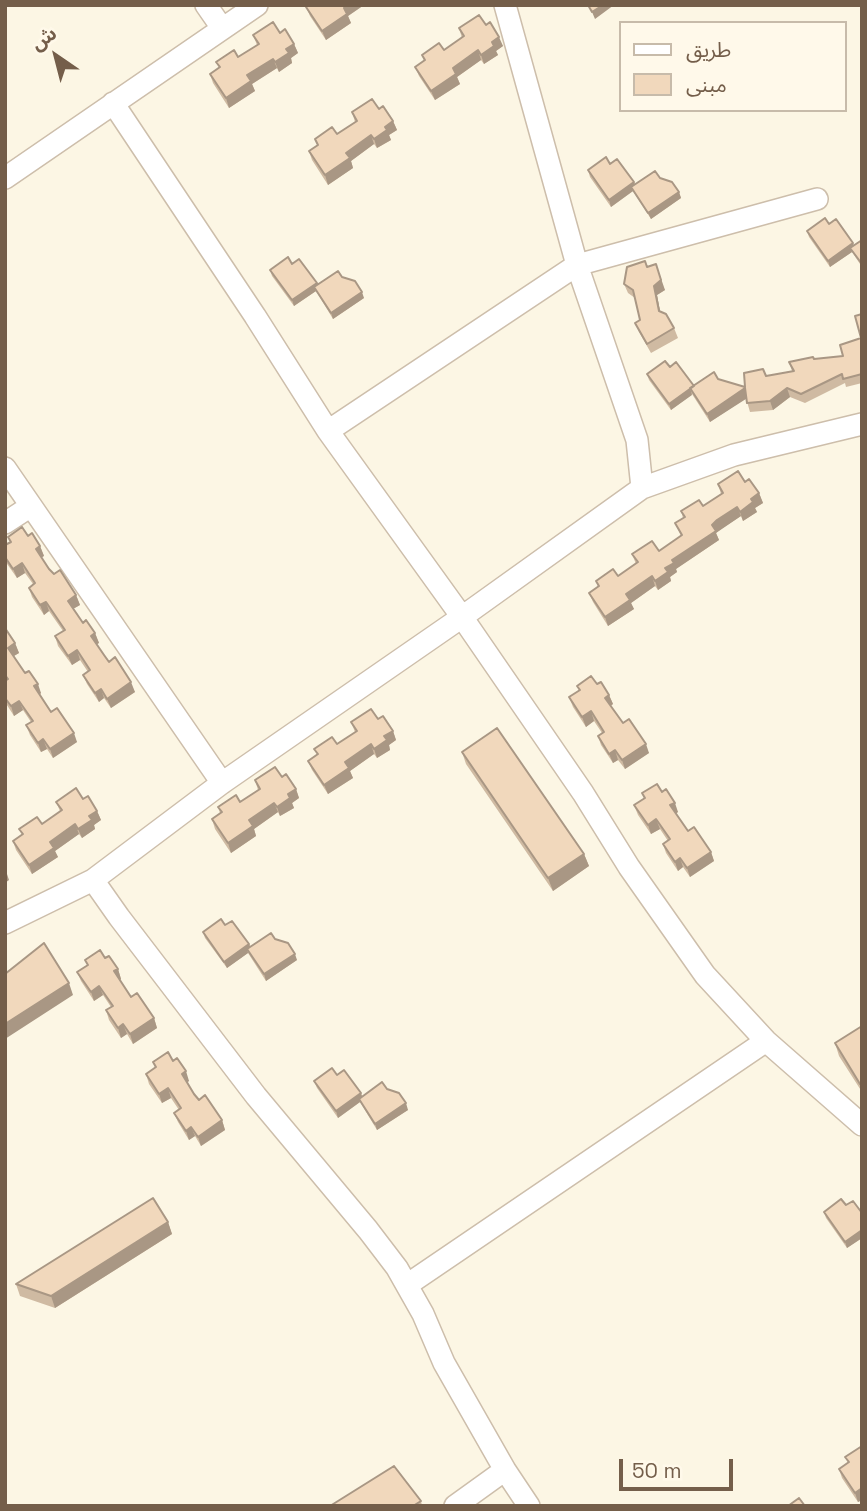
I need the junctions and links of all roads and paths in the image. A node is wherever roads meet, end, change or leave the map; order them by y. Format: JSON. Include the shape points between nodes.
{"nodes":[{"id":1,"x":206,"y":5,"type":"edge"},
{"id":2,"x":257,"y":5,"type":"edge"},
{"id":3,"x":505,"y":5,"type":"edge"},
{"id":4,"x":222,"y":28,"type":"junction"},
{"id":5,"x":114,"y":103,"type":"junction"},
{"id":6,"x":5,"y":178,"type":"edge"},
{"id":7,"x":817,"y":199,"type":"dead end"},
{"id":8,"x":577,"y":265,"type":"junction"},
{"id":9,"x":862,"y":424,"type":"edge"},
{"id":10,"x":328,"y":431,"type":"junction"},
{"id":11,"x":5,"y":468,"type":"edge"},
{"id":12,"x":642,"y":488,"type":"junction"},
{"id":13,"x":31,"y":506,"type":"junction"},
{"id":14,"x":5,"y":523,"type":"edge"},
{"id":15,"x":463,"y":617,"type":"junction"},
{"id":16,"x":222,"y":783,"type":"junction"},
{"id":17,"x":93,"y":880,"type":"junction"},
{"id":18,"x":5,"y":923,"type":"edge"},
{"id":19,"x":766,"y":1041,"type":"junction"},
{"id":20,"x":862,"y":1125,"type":"edge"},
{"id":21,"x":407,"y":1285,"type":"junction"},
{"id":22,"x":505,"y":1470,"type":"junction"},
{"id":23,"x":455,"y":1506,"type":"edge"},
{"id":24,"x":529,"y":1506,"type":"edge"}],
"edges":[{"from":1,"to":4,"type":"street"},
{"from":2,"to":4,"type":"street"},
{"from":3,"to":8,"type":"street"},
{"from":4,"to":5,"type":"street"},
{"from":5,"to":6,"type":"street"},
{"from":5,"to":10,"type":"street"},
{"from":7,"to":8,"type":"street"},
{"from":8,"to":10,"type":"street"},
{"from":8,"to":12,"type":"street","via":[[627,407],[641,462]]},
{"from":9,"to":12,"type":"street","via":[[734,455]]},
{"from":10,"to":15,"type":"street"},
{"from":11,"to":13,"type":"street"},
{"from":12,"to":15,"type":"street"},
{"from":13,"to":14,"type":"street"},
{"from":13,"to":16,"type":"street"},
{"from":15,"to":16,"type":"street"},
{"from":15,"to":19,"type":"street","via":[[705,975]]},
{"from":16,"to":17,"type":"street"},
{"from":17,"to":18,"type":"street"},
{"from":17,"to":21,"type":"street","via":[[256,1096],[368,1230]]},
{"from":19,"to":20,"type":"street"},
{"from":19,"to":21,"type":"street"},
{"from":21,"to":22,"type":"street","via":[[444,1363]]},
{"from":22,"to":23,"type":"street"},
{"from":22,"to":24,"type":"street"}]}
